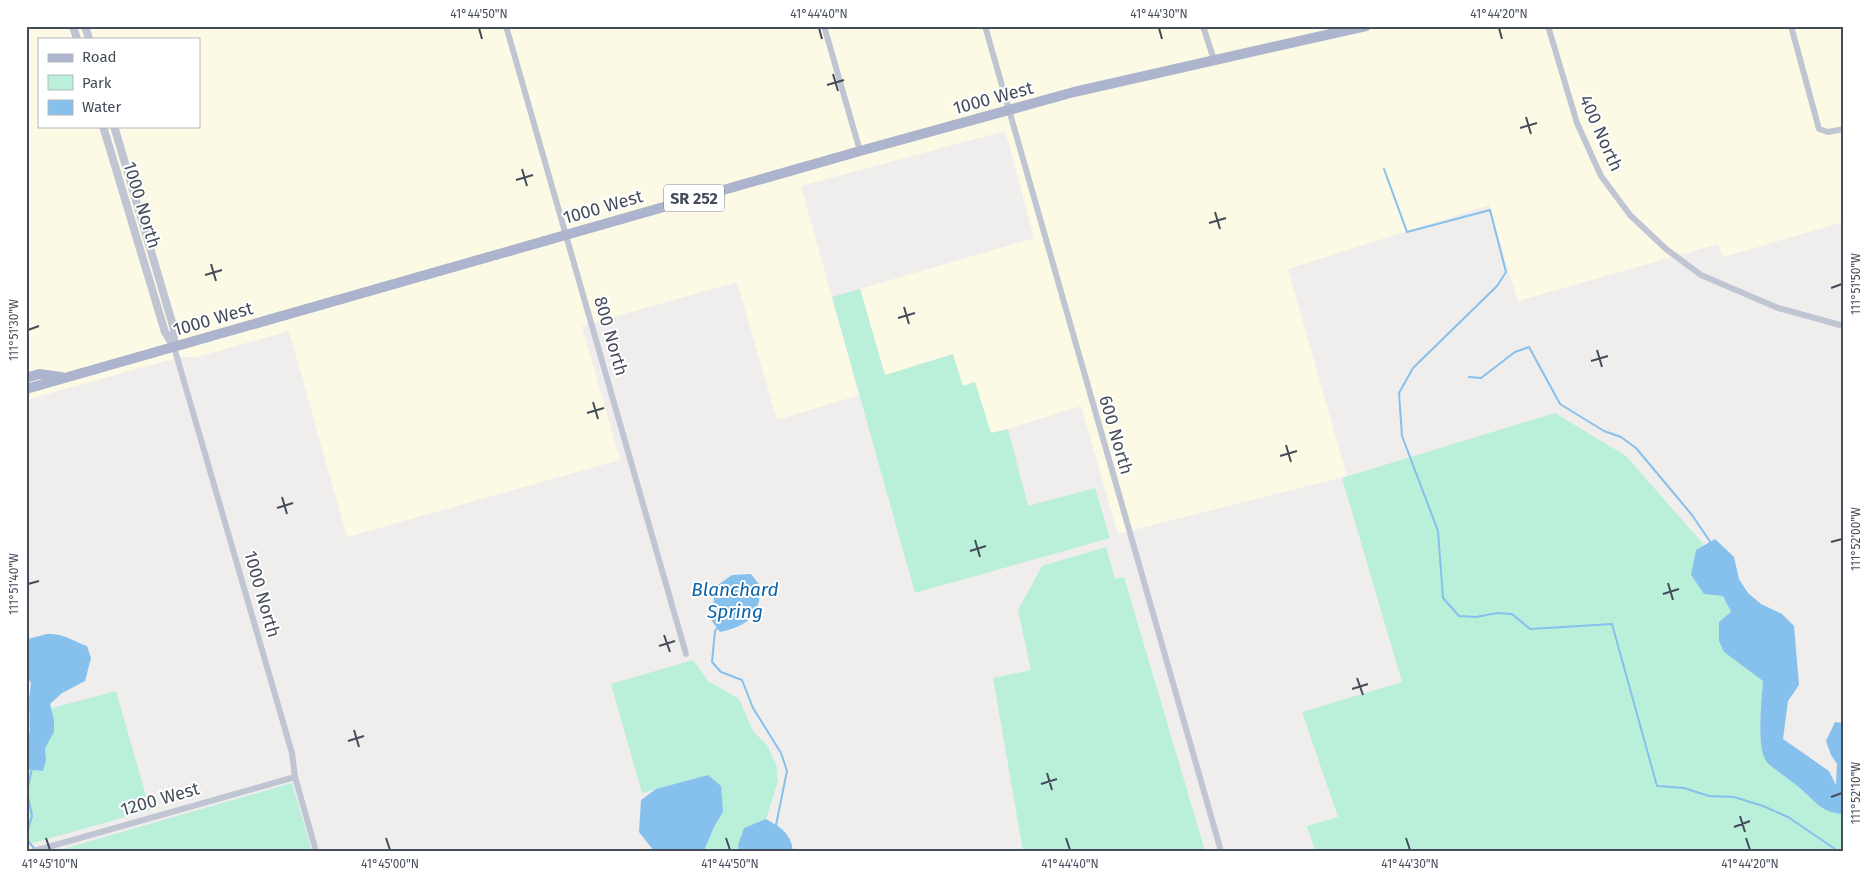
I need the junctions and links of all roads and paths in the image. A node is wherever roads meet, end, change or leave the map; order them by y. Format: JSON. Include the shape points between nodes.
{"nodes":[{"id":1,"x":73,"y":26,"type":"edge"},
{"id":2,"x":506,"y":26,"type":"edge"},
{"id":3,"x":824,"y":26,"type":"edge"},
{"id":4,"x":985,"y":26,"type":"edge"},
{"id":5,"x":1203,"y":26,"type":"edge"},
{"id":6,"x":1366,"y":26,"type":"edge"},
{"id":7,"x":1548,"y":26,"type":"edge"},
{"id":8,"x":1791,"y":26,"type":"edge"},
{"id":9,"x":77,"y":38,"type":"edge"},
{"id":10,"x":1214,"y":60,"type":"junction"},
{"id":11,"x":1009,"y":110,"type":"junction"},
{"id":12,"x":104,"y":128,"type":"edge"},
{"id":13,"x":115,"y":128,"type":"edge"},
{"id":14,"x":1844,"y":129,"type":"edge"},
{"id":15,"x":860,"y":151,"type":"junction"},
{"id":16,"x":566,"y":235,"type":"junction"},
{"id":17,"x":1844,"y":326,"type":"edge"},
{"id":18,"x":174,"y":347,"type":"junction"},
{"id":19,"x":26,"y":378,"type":"edge"},
{"id":20,"x":67,"y":378,"type":"junction"},
{"id":21,"x":26,"y":389,"type":"edge"},
{"id":22,"x":686,"y":654,"type":"dead end"},
{"id":23,"x":295,"y":777,"type":"junction"},
{"id":24,"x":34,"y":851,"type":"edge"},
{"id":25,"x":316,"y":851,"type":"edge"},
{"id":26,"x":1221,"y":851,"type":"edge"}],
"edges":[{"from":1,"to":9,"type":"street"},
{"from":2,"to":16,"type":"street","name":"800 North"},
{"from":3,"to":15,"type":"street"},
{"from":4,"to":11,"type":"street","name":"600 North"},
{"from":5,"to":10,"type":"street"},
{"from":6,"to":10,"type":"main road","name":"1000 West","number":"SR 252"},
{"from":7,"to":17,"type":"street","name":"400 North","via":[[1576,123],[1601,176],[1630,215],[1666,249],[1701,275],[1778,308]]},
{"from":8,"to":14,"type":"street","via":[[1819,129],[1828,132]]},
{"from":10,"to":11,"type":"main road","name":"1000 West","number":"SR 252"},
{"from":11,"to":15,"type":"main road","name":"1000 West","number":"SR 252"},
{"from":11,"to":26,"type":"street","name":"600 North"},
{"from":12,"to":18,"type":"street","name":"1000 North","via":[[165,332]]},
{"from":13,"to":18,"type":"street","name":"1000 North","via":[[174,328]]},
{"from":15,"to":16,"type":"main road","name":"1000 West","number":"SR 252"},
{"from":16,"to":18,"type":"main road","name":"1000 West","number":"SR 252"},
{"from":16,"to":22,"type":"street","name":"800 North"},
{"from":18,"to":20,"type":"main road","name":"1000 West","number":"SR 252"},
{"from":18,"to":23,"type":"street","name":"1000 North","via":[[292,753]]},
{"from":19,"to":20,"type":"main road","via":[[39,374]]},
{"from":20,"to":21,"type":"main road","name":"1000 West","number":"SR 252"},
{"from":23,"to":24,"type":"street","name":"1200 West"},
{"from":23,"to":25,"type":"street","name":"1000 North"}]}
